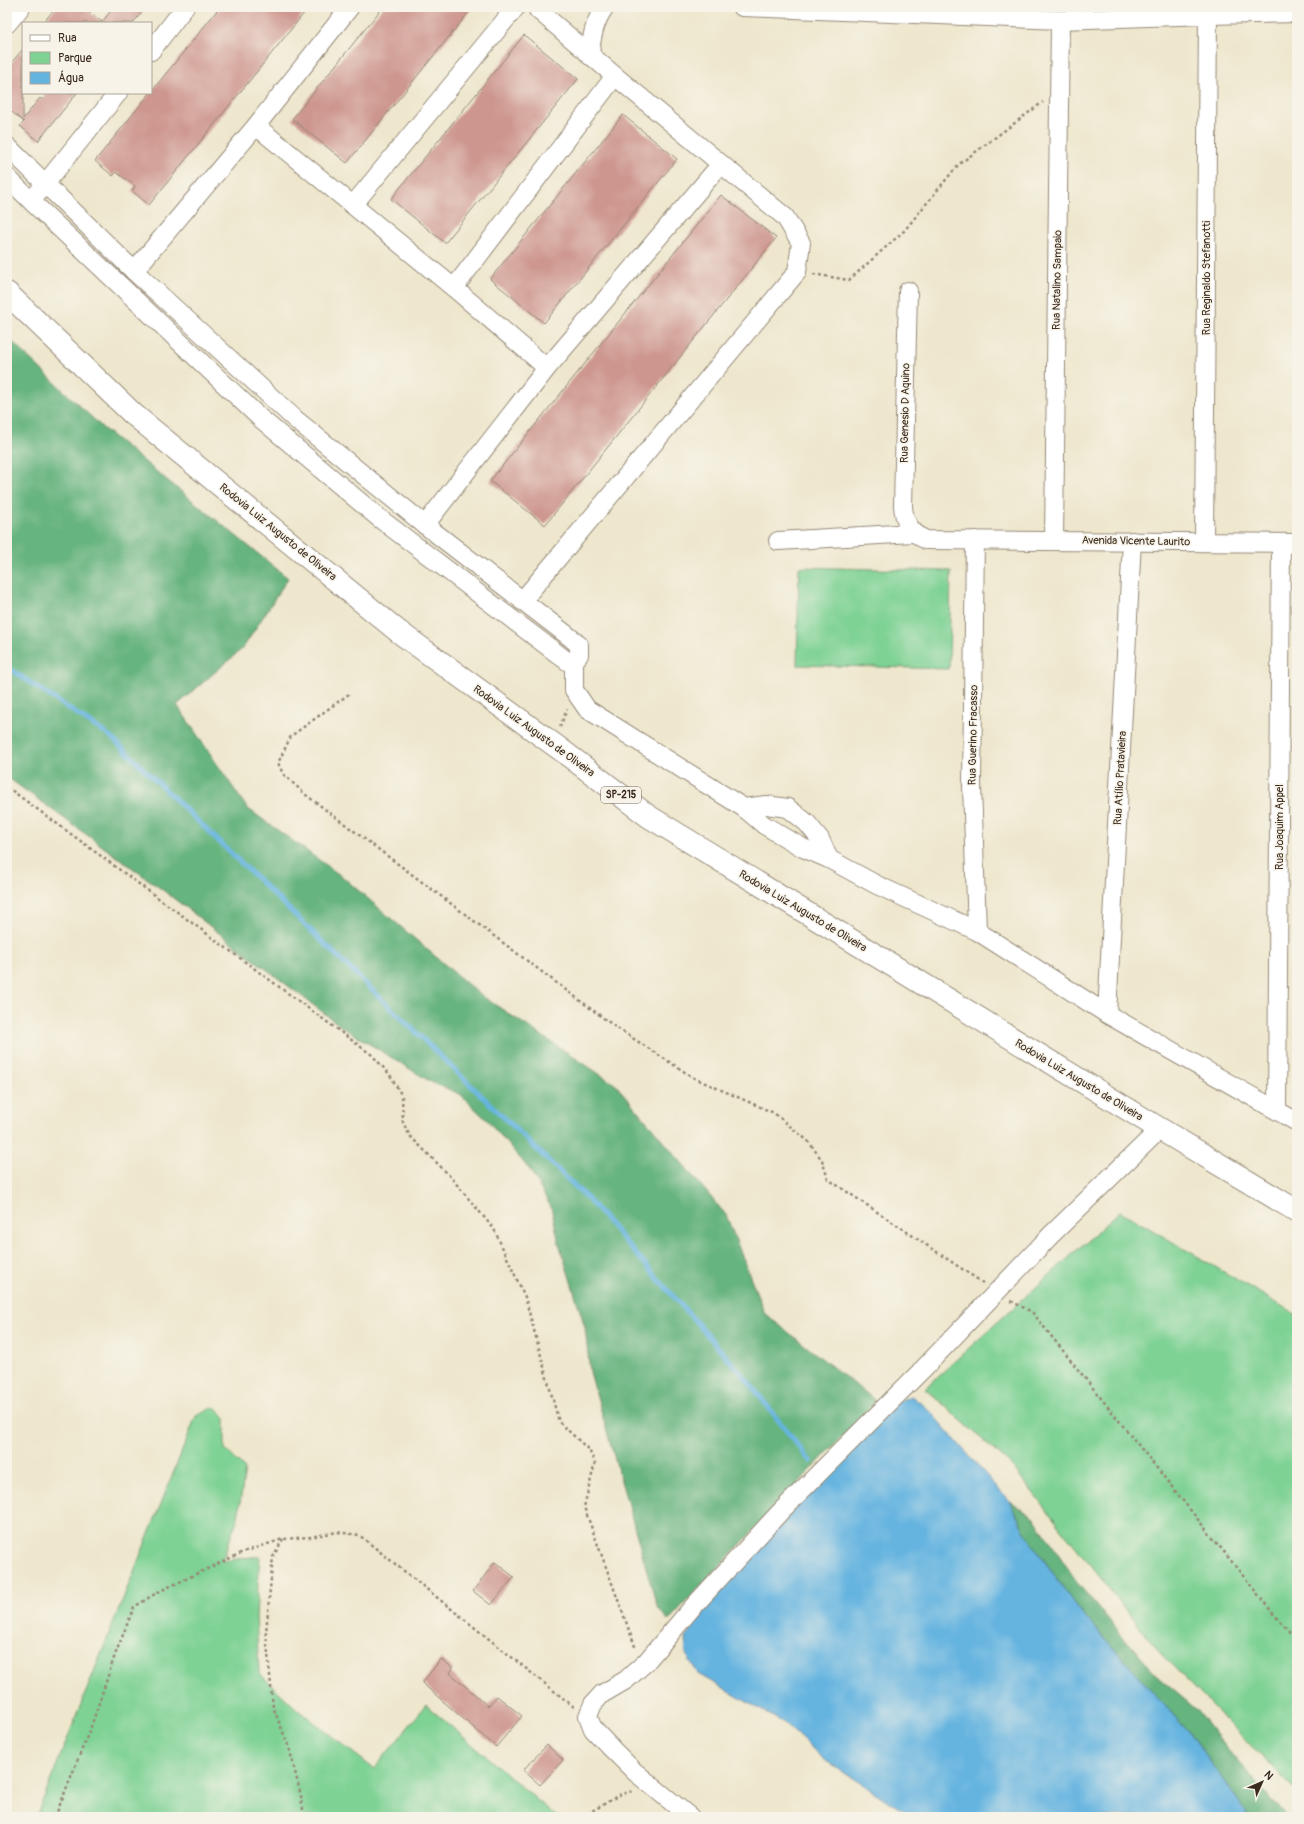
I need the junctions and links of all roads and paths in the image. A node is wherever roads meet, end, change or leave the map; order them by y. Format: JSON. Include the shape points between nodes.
{"nodes":[{"id":1,"x":21,"y":7,"type":"edge"},
{"id":2,"x":185,"y":7,"type":"edge"},
{"id":3,"x":350,"y":7,"type":"edge"},
{"id":4,"x":516,"y":7,"type":"edge"},
{"id":5,"x":521,"y":7,"type":"edge"},
{"id":6,"x":605,"y":7,"type":"edge"},
{"id":7,"x":742,"y":7,"type":"edge"},
{"id":8,"x":541,"y":8,"type":"edge"},
{"id":9,"x":823,"y":9,"type":"edge"},
{"id":10,"x":1297,"y":14,"type":"edge"},
{"id":11,"x":1208,"y":15,"type":"junction"},
{"id":12,"x":1060,"y":20,"type":"junction"},
{"id":13,"x":7,"y":24,"type":"edge"},
{"id":14,"x":152,"y":49,"type":"edge"},
{"id":15,"x":590,"y":56,"type":"junction"},
{"id":16,"x":615,"y":76,"type":"junction"},
{"id":17,"x":1059,"y":90,"type":"junction"},
{"id":18,"x":117,"y":94,"type":"edge"},
{"id":19,"x":256,"y":126,"type":"junction"},
{"id":20,"x":7,"y":146,"type":"edge"},
{"id":21,"x":720,"y":164,"type":"junction"},
{"id":22,"x":7,"y":177,"type":"edge"},
{"id":23,"x":45,"y":185,"type":"junction"},
{"id":24,"x":31,"y":201,"type":"junction"},
{"id":25,"x":353,"y":205,"type":"junction"},
{"id":26,"x":134,"y":271,"type":"junction"},
{"id":27,"x":797,"y":272,"type":"junction"},
{"id":28,"x":454,"y":288,"type":"junction"},
{"id":29,"x":908,"y":291,"type":"dead end"},
{"id":30,"x":7,"y":293,"type":"edge"},
{"id":31,"x":546,"y":368,"type":"junction"},
{"id":32,"x":425,"y":525,"type":"junction"},
{"id":33,"x":913,"y":533,"type":"junction"},
{"id":34,"x":975,"y":540,"type":"junction"},
{"id":35,"x":1054,"y":540,"type":"junction"},
{"id":36,"x":778,"y":541,"type":"dead end"},
{"id":37,"x":1132,"y":541,"type":"junction"},
{"id":38,"x":1204,"y":542,"type":"junction"},
{"id":39,"x":1289,"y":543,"type":"edge"},
{"id":40,"x":522,"y":601,"type":"junction"},
{"id":41,"x":574,"y":661,"type":"junction"},
{"id":42,"x":574,"y":690,"type":"junction"},
{"id":43,"x":349,"y":694,"type":"dead end"},
{"id":44,"x":560,"y":749,"type":"junction"},
{"id":45,"x":7,"y":787,"type":"edge"},
{"id":46,"x":744,"y":808,"type":"junction"},
{"id":47,"x":829,"y":858,"type":"junction"},
{"id":48,"x":977,"y":931,"type":"junction"},
{"id":49,"x":1107,"y":1014,"type":"junction"},
{"id":50,"x":1277,"y":1110,"type":"junction"},
{"id":51,"x":1297,"y":1122,"type":"edge"},
{"id":52,"x":1160,"y":1129,"type":"junction"},
{"id":53,"x":1297,"y":1211,"type":"edge"},
{"id":54,"x":997,"y":1292,"type":"junction"},
{"id":55,"x":283,"y":1539,"type":"junction"},
{"id":56,"x":1297,"y":1640,"type":"edge"},
{"id":57,"x":642,"y":1666,"type":"junction"},
{"id":58,"x":588,"y":1716,"type":"junction"},
{"id":59,"x":652,"y":1786,"type":"junction"},
{"id":60,"x":55,"y":1817,"type":"edge"},
{"id":61,"x":304,"y":1817,"type":"edge"},
{"id":62,"x":582,"y":1817,"type":"edge"},
{"id":63,"x":690,"y":1817,"type":"edge"}],
"edges":[{"from":1,"to":13,"type":"street"},
{"from":2,"to":14,"type":"street"},
{"from":3,"to":19,"type":"street"},
{"from":4,"to":25,"type":"street"},
{"from":5,"to":8,"type":"street","via":[[531,11]]},
{"from":6,"to":15,"type":"street","via":[[592,34]]},
{"from":7,"to":9,"type":"street"},
{"from":8,"to":15,"type":"street"},
{"from":9,"to":12,"type":"street"},
{"from":10,"to":11,"type":"street"},
{"from":11,"to":12,"type":"street"},
{"from":11,"to":38,"type":"street","name":"Rua Reginaldo Stefanotti"},
{"from":12,"to":17,"type":"street","name":"Rua Natalino Sampaio"},
{"from":15,"to":16,"type":"street"},
{"from":16,"to":21,"type":"street"},
{"from":16,"to":28,"type":"street"},
{"from":17,"to":27,"type":"path","via":[[958,165],[904,231],[849,280]]},
{"from":17,"to":35,"type":"street","name":"Rua Natalino Sampaio"},
{"from":18,"to":23,"type":"street"},
{"from":19,"to":25,"type":"street"},
{"from":19,"to":26,"type":"street"},
{"from":20,"to":23,"type":"street"},
{"from":21,"to":27,"type":"street","via":[[785,217],[801,244]]},
{"from":21,"to":31,"type":"street"},
{"from":22,"to":24,"type":"street"},
{"from":23,"to":24,"type":"street"},
{"from":23,"to":26,"type":"street"},
{"from":24,"to":41,"type":"street","via":[[266,422],[379,518],[567,661]]},
{"from":25,"to":28,"type":"street"},
{"from":26,"to":32,"type":"street","via":[[294,419]]},
{"from":27,"to":40,"type":"street"},
{"from":28,"to":31,"type":"street"},
{"from":29,"to":33,"type":"street","name":"Rua Genesio D Aquino","via":[[902,506],[905,520]]},
{"from":30,"to":44,"type":"highway","name":"Rodovia Luiz Augusto de Oliveira","number":"SP-215","via":[[133,414],[399,632]]},
{"from":31,"to":32,"type":"street"},
{"from":32,"to":40,"type":"street"},
{"from":33,"to":34,"type":"street","name":"Avenida Vicente Laurito","via":[[926,540]]},
{"from":33,"to":36,"type":"street"},
{"from":34,"to":35,"type":"street","name":"Avenida Vicente Laurito"},
{"from":34,"to":48,"type":"street","name":"Rua Guerino Fracasso","via":[[972,785]]},
{"from":35,"to":37,"type":"street","name":"Avenida Vicente Laurito"},
{"from":37,"to":38,"type":"street","name":"Avenida Vicente Laurito"},
{"from":37,"to":49,"type":"street","name":"Rua Atílio Pratavieira"},
{"from":38,"to":39,"type":"street","name":"Avenida Vicente Laurito"},
{"from":39,"to":50,"type":"street","name":"Rua Joaquim Appel"},
{"from":40,"to":41,"type":"street","via":[[579,645],[579,655]]},
{"from":41,"to":42,"type":"street"},
{"from":42,"to":44,"type":"path","via":[[558,729]]},
{"from":42,"to":46,"type":"street","via":[[587,709]]},
{"from":43,"to":54,"type":"path","via":[[291,736],[278,763],[283,774],[312,800],[614,1026],[694,1078],[774,1113],[808,1141],[822,1160],[828,1179]]},
{"from":44,"to":52,"type":"highway","name":"Rodovia Luiz Augusto de Oliveira","number":"SP-215","via":[[648,816]]},
{"from":45,"to":57,"type":"path","via":[[366,1051],[390,1075],[402,1096],[403,1123],[410,1136],[448,1174],[494,1229],[525,1297],[559,1422],[589,1450],[595,1463],[584,1507]]},
{"from":46,"to":47,"type":"street","via":[[764,825],[803,848]]},
{"from":46,"to":47,"type":"street","via":[[788,808],[807,823],[820,839]]},
{"from":47,"to":48,"type":"street","via":[[877,886]]},
{"from":48,"to":49,"type":"street"},
{"from":49,"to":50,"type":"street"},
{"from":50,"to":51,"type":"street"},
{"from":52,"to":53,"type":"highway","name":"Rodovia Luiz Augusto de Oliveira","number":"SP-215"},
{"from":52,"to":54,"type":"street","via":[[1051,1235]]},
{"from":54,"to":56,"type":"path","via":[[1032,1312]]},
{"from":54,"to":57,"type":"street","via":[[781,1511]]},
{"from":55,"to":58,"type":"path","via":[[337,1532],[359,1535],[558,1695]]},
{"from":55,"to":60,"type":"path","via":[[243,1552],[158,1592],[134,1607]]},
{"from":55,"to":61,"type":"path","via":[[273,1557],[266,1633],[273,1707],[288,1747]]},
{"from":57,"to":58,"type":"street","via":[[626,1680],[602,1694],[592,1704]]},
{"from":58,"to":59,"type":"street","via":[[593,1729]]},
{"from":59,"to":62,"type":"path","via":[[621,1794]]},
{"from":59,"to":63,"type":"street"}]}
